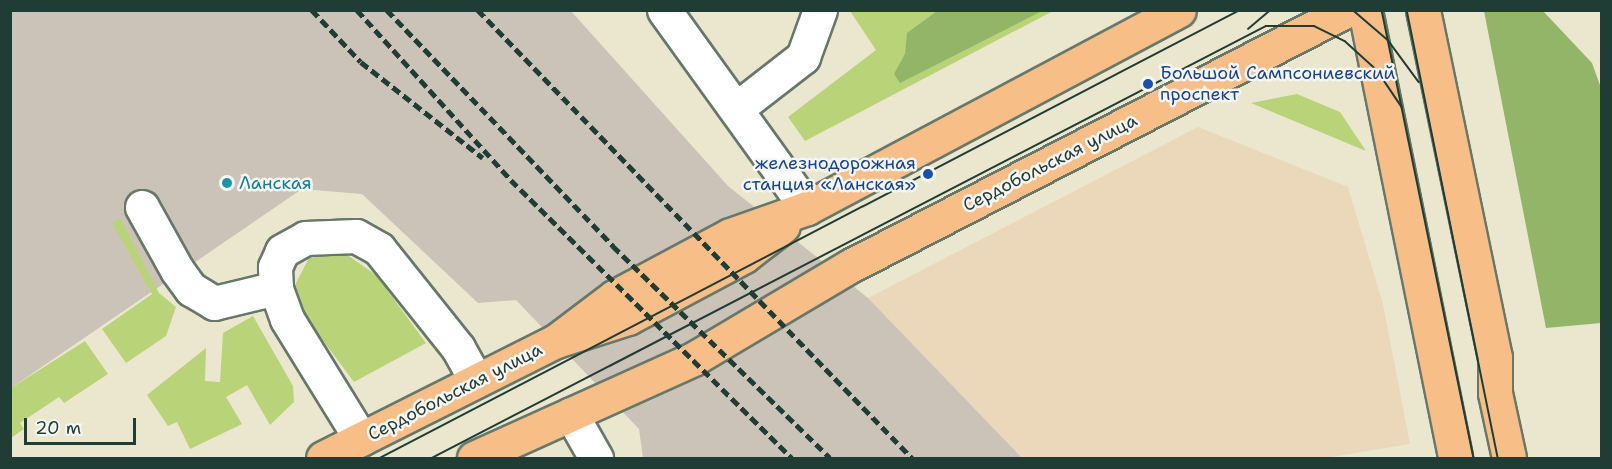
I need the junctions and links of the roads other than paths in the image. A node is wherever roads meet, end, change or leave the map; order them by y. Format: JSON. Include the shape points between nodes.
{"nodes":[{"id":1,"x":664,"y":10,"type":"edge"},
{"id":2,"x":820,"y":10,"type":"edge"},
{"id":3,"x":1179,"y":10,"type":"edge"},
{"id":4,"x":1347,"y":10,"type":"edge"},
{"id":5,"x":1365,"y":10,"type":"edge"},
{"id":6,"x":1423,"y":10,"type":"edge"},
{"id":7,"x":736,"y":109,"type":"junction"},
{"id":8,"x":142,"y":207,"type":"dead end"},
{"id":9,"x":807,"y":207,"type":"junction"},
{"id":10,"x":276,"y":288,"type":"junction"},
{"id":11,"x":476,"y":380,"type":"junction"},
{"id":12,"x":581,"y":409,"type":"junction"},
{"id":13,"x":362,"y":439,"type":"junction"},
{"id":14,"x":323,"y":459,"type":"edge"},
{"id":15,"x":474,"y":459,"type":"edge"},
{"id":16,"x":596,"y":459,"type":"edge"},
{"id":17,"x":1455,"y":459,"type":"edge"},
{"id":18,"x":1509,"y":459,"type":"edge"}],
"edges":[{"from":1,"to":7,"type":"lane"},
{"from":2,"to":7,"type":"lane","via":[[803,57]]},
{"from":3,"to":9,"type":"main road","name":"Сердобольская улица"},
{"from":4,"to":12,"type":"main road","name":"Сердобольская улица","via":[[850,266],[764,296],[687,338]]},
{"from":5,"to":17,"type":"main road"},
{"from":6,"to":18,"type":"main road","via":[[1496,357],[1495,393]]},
{"from":7,"to":9,"type":"lane"},
{"from":8,"to":10,"type":"lane","via":[[191,289],[214,303]]},
{"from":9,"to":11,"type":"main road","name":"Сердобольская улица","via":[[744,256],[638,313],[556,341]]},
{"from":10,"to":11,"type":"lane","via":[[275,267],[282,251],[305,238],[356,236],[379,249],[458,348]]},
{"from":10,"to":13,"type":"lane","via":[[287,319]]},
{"from":11,"to":13,"type":"main road","name":"Сердобольская улица"},
{"from":12,"to":15,"type":"main road","name":"Сердобольская улица"},
{"from":12,"to":16,"type":"lane"},
{"from":13,"to":14,"type":"main road","name":"Сердобольская улица"}]}
